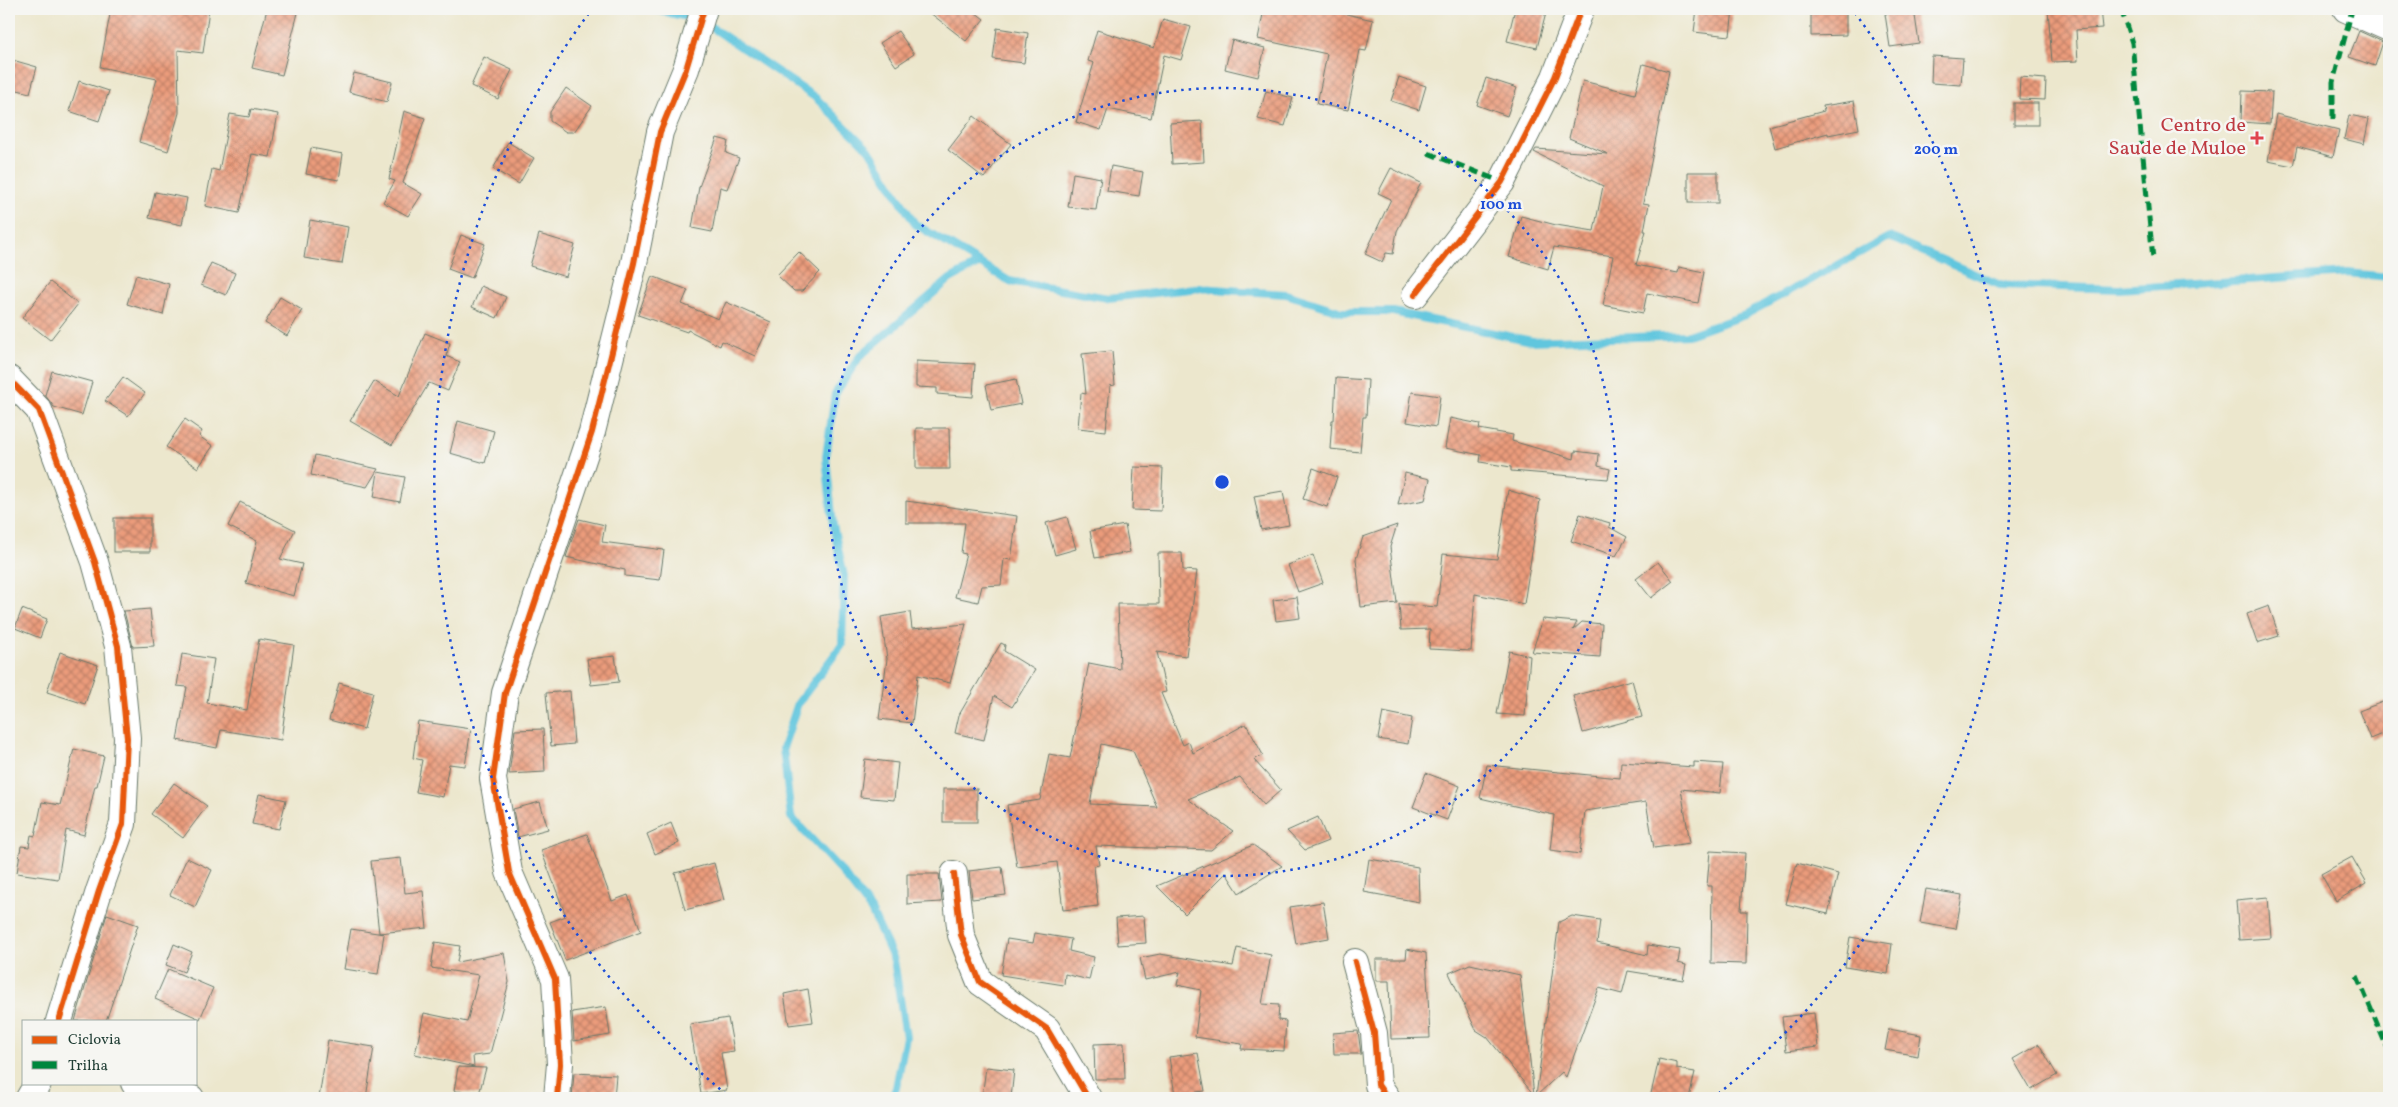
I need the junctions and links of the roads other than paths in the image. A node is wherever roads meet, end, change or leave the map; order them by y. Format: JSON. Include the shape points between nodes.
{"nodes":[{"id":1,"x":704,"y":9,"type":"edge"},
{"id":2,"x":1581,"y":9,"type":"edge"},
{"id":3,"x":2346,"y":9,"type":"edge"},
{"id":4,"x":2389,"y":28,"type":"edge"},
{"id":5,"x":1415,"y":295,"type":"dead end"},
{"id":6,"x":9,"y":379,"type":"edge"},
{"id":7,"x":954,"y":874,"type":"dead end"},
{"id":8,"x":1355,"y":962,"type":"dead end"},
{"id":9,"x":59,"y":1020,"type":"edge"},
{"id":10,"x":37,"y":1084,"type":"edge"},
{"id":11,"x":138,"y":1084,"type":"edge"},
{"id":12,"x":29,"y":1098,"type":"edge"},
{"id":13,"x":191,"y":1098,"type":"edge"},
{"id":14,"x":557,"y":1098,"type":"edge"},
{"id":15,"x":1088,"y":1098,"type":"edge"},
{"id":16,"x":1387,"y":1098,"type":"edge"}],
"edges":[{"from":1,"to":14,"type":"street","via":[[686,70],[660,132],[634,263],[592,432],[505,693],[493,779],[509,872],[555,979],[560,1064]]},
{"from":2,"to":5,"type":"street","via":[[1555,77],[1502,182]]},
{"from":3,"to":4,"type":"street"},
{"from":6,"to":9,"type":"street","via":[[40,410],[95,562],[118,646],[127,738],[123,824]]},
{"from":7,"to":15,"type":"street","via":[[961,934],[980,982],[1046,1029]]},
{"from":8,"to":16,"type":"street","via":[[1374,1033],[1378,1085]]},
{"from":10,"to":12,"type":"street"},
{"from":11,"to":13,"type":"street"}]}
